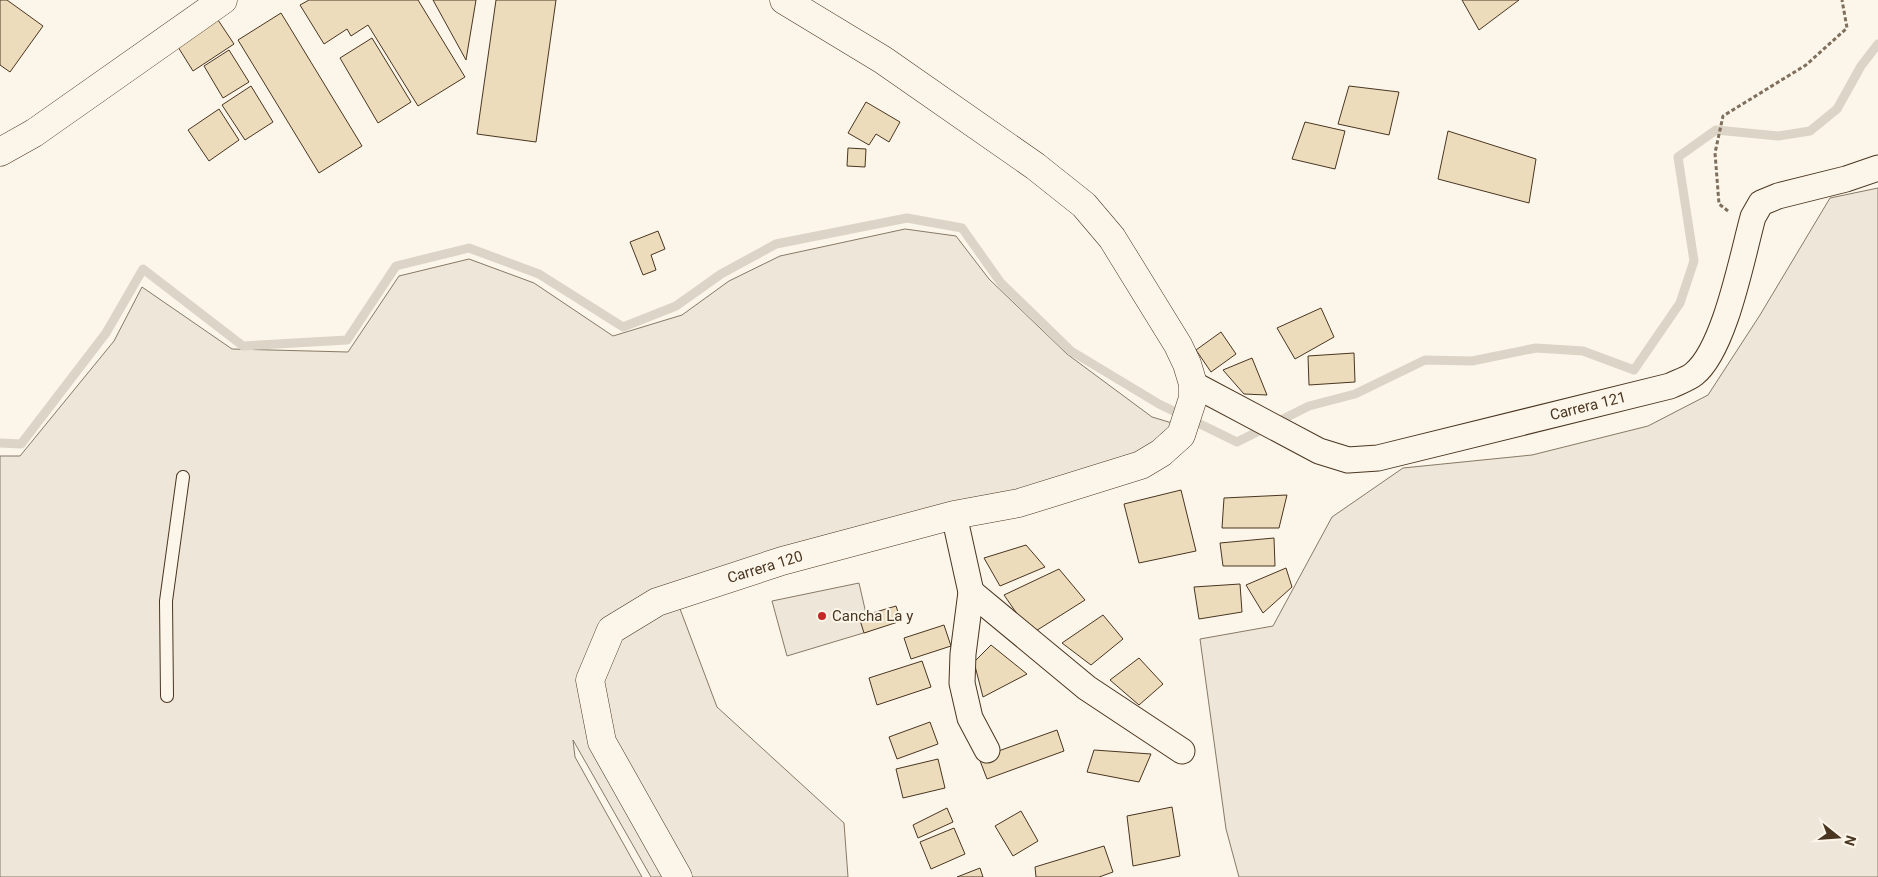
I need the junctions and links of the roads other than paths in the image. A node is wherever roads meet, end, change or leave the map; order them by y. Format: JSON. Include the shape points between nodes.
{"nodes":[{"id":1,"x":223,"y":0,"type":"edge"},
{"id":2,"x":784,"y":0,"type":"edge"},
{"id":3,"x":0,"y":152,"type":"edge"},
{"id":4,"x":1878,"y":168,"type":"edge"},
{"id":5,"x":1193,"y":391,"type":"junction"},
{"id":6,"x":183,"y":477,"type":"dead end"},
{"id":7,"x":954,"y":515,"type":"junction"},
{"id":8,"x":971,"y":592,"type":"junction"},
{"id":9,"x":167,"y":696,"type":"dead end"},
{"id":10,"x":987,"y":750,"type":"dead end"},
{"id":11,"x":1182,"y":751,"type":"dead end"},
{"id":12,"x":678,"y":877,"type":"edge"}],
"edges":[{"from":1,"to":3,"type":"street","via":[[34,133]]},
{"from":2,"to":5,"type":"street","via":[[883,60],[1035,166],[1084,205],[1112,238],[1178,345],[1187,364]]},
{"from":4,"to":5,"type":"street","name":"Carrera 121","via":[[1762,203],[1753,217],[1724,325],[1711,355],[1694,374],[1670,386],[1378,458],[1348,460],[1319,451]]},
{"from":5,"to":7,"type":"street","name":"Carrera 120","via":[[1181,435],[1161,453],[1140,465],[1019,503]]},
{"from":6,"to":9,"type":"lane","via":[[166,601]]},
{"from":7,"to":8,"type":"street"},
{"from":7,"to":12,"type":"street","name":"Carrera 120","via":[[704,585],[657,602],[611,630],[590,680],[602,742]]},
{"from":8,"to":10,"type":"street","via":[[962,683],[970,718]]},
{"from":8,"to":11,"type":"street","via":[[1087,688]]}]}
